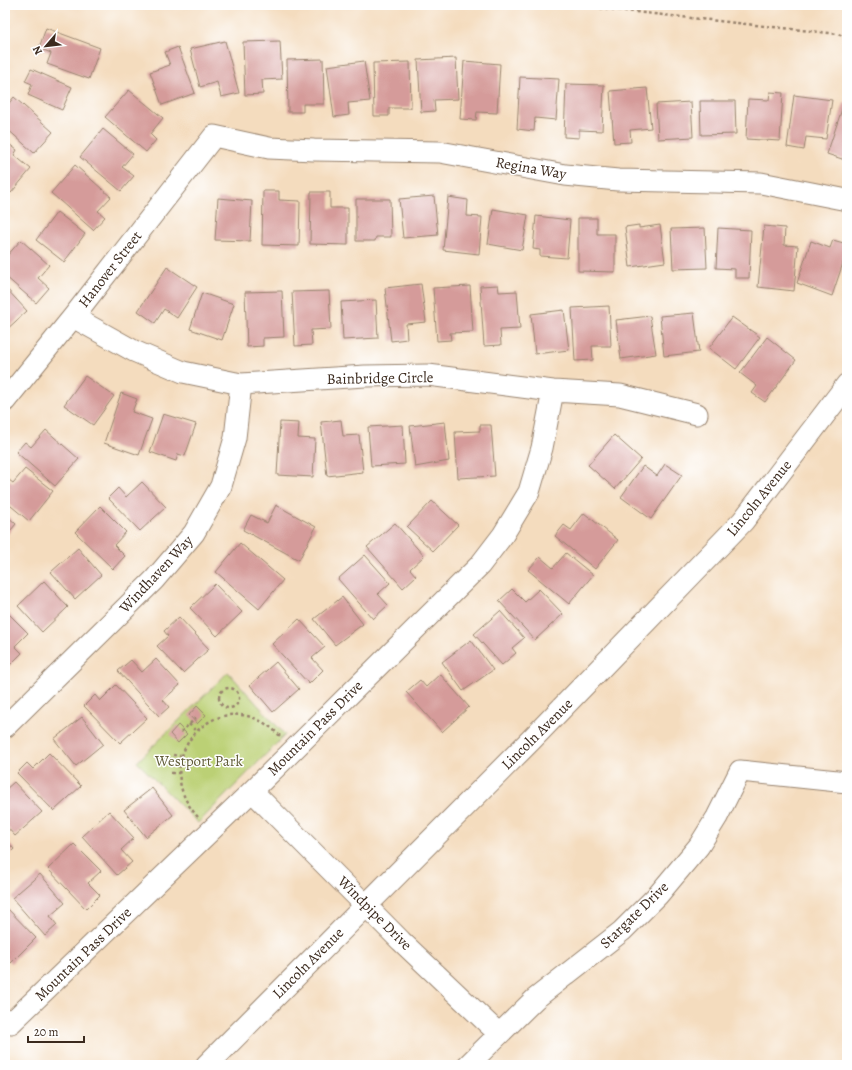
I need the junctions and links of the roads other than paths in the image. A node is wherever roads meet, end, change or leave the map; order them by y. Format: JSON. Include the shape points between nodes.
{"nodes":[{"id":1,"x":214,"y":136,"type":"joint"},
{"id":2,"x":847,"y":200,"type":"edge"},
{"id":3,"x":73,"y":317,"type":"junction"},
{"id":4,"x":241,"y":384,"type":"junction"},
{"id":5,"x":847,"y":385,"type":"edge"},
{"id":6,"x":552,"y":391,"type":"junction"},
{"id":7,"x":5,"y":400,"type":"edge"},
{"id":8,"x":698,"y":414,"type":"dead end"},
{"id":9,"x":5,"y":727,"type":"edge"},
{"id":10,"x":847,"y":782,"type":"edge"},
{"id":11,"x":252,"y":791,"type":"junction"},
{"id":12,"x":366,"y":905,"type":"junction"},
{"id":13,"x":8,"y":1021,"type":"edge"},
{"id":14,"x":499,"y":1034,"type":"junction"},
{"id":15,"x":207,"y":1065,"type":"edge"},
{"id":16,"x":468,"y":1065,"type":"edge"}],
"edges":[{"from":1,"to":2,"type":"street","name":"Regina Way","via":[[269,148],[440,152],[565,175],[618,180],[761,183]]},
{"from":1,"to":3,"type":"street","name":"Hanover Street"},
{"from":3,"to":4,"type":"street","name":"Bainbridge Circle","via":[[134,351],[183,372]]},
{"from":3,"to":7,"type":"street","name":"Hanover Street"},
{"from":4,"to":6,"type":"street","name":"Bainbridge Circle","via":[[365,376],[428,375]]},
{"from":4,"to":9,"type":"street","name":"Windhaven Way","via":[[235,438],[221,486],[194,533],[154,580]]},
{"from":5,"to":12,"type":"main road","name":"Lincoln Avenue","via":[[742,521],[532,740]]},
{"from":6,"to":8,"type":"street","name":"Bainbridge Circle","via":[[620,395]]},
{"from":6,"to":11,"type":"street","name":"Mountain Pass Drive","via":[[542,448],[529,492],[503,535],[480,565]]},
{"from":10,"to":14,"type":"street","name":"Stargate Drive","via":[[740,771],[699,846],[658,895],[622,931],[535,999]]},
{"from":11,"to":12,"type":"street","name":"Windpipe Drive"},
{"from":11,"to":13,"type":"street","name":"Mountain Pass Drive"},
{"from":12,"to":14,"type":"street","name":"Windpipe Drive"},
{"from":12,"to":15,"type":"main road","name":"Lincoln Avenue"},
{"from":14,"to":16,"type":"street","name":"Stargate Drive"}]}
